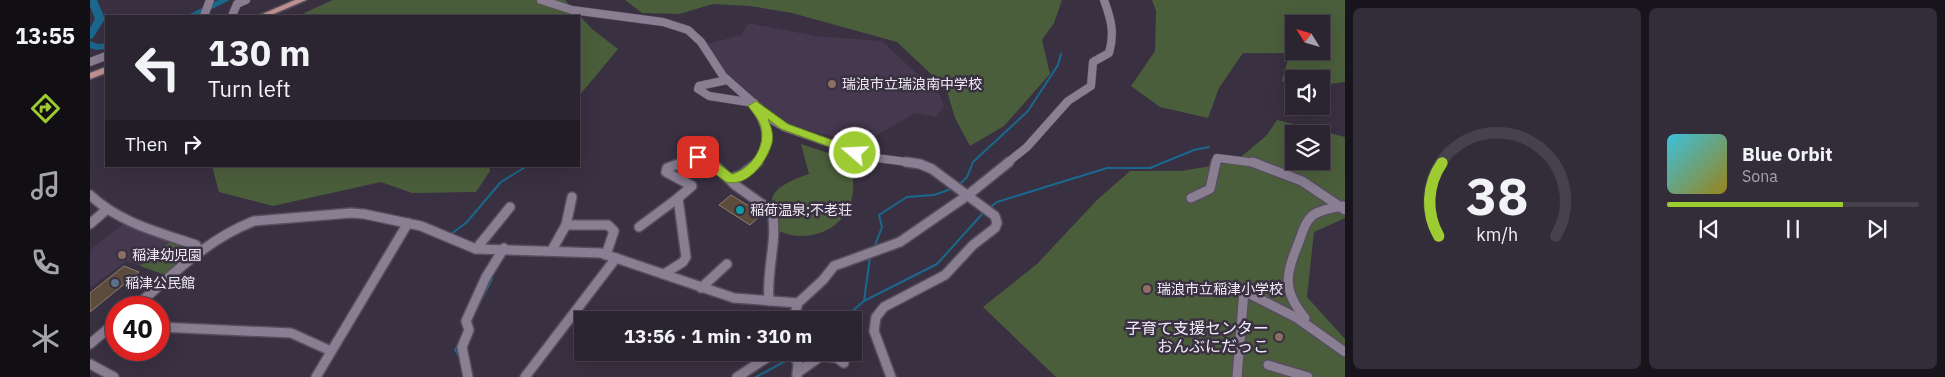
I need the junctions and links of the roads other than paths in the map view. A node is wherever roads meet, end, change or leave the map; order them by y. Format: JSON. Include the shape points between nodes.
{"nodes":[{"id":1,"x":246,"y":0,"type":"edge"},
{"id":2,"x":302,"y":0,"type":"edge"},
{"id":3,"x":541,"y":0,"type":"edge"},
{"id":4,"x":1104,"y":0,"type":"edge"},
{"id":5,"x":210,"y":2,"type":"edge"},
{"id":6,"x":205,"y":15,"type":"edge"},
{"id":7,"x":232,"y":15,"type":"edge"},
{"id":8,"x":264,"y":15,"type":"edge"},
{"id":9,"x":105,"y":56,"type":"edge"},
{"id":10,"x":90,"y":62,"type":"edge"},
{"id":11,"x":105,"y":70,"type":"edge"},
{"id":12,"x":90,"y":76,"type":"edge"},
{"id":13,"x":727,"y":80,"type":"junction"},
{"id":14,"x":755,"y":104,"type":"junction"},
{"id":15,"x":730,"y":179,"type":"junction"},
{"id":16,"x":90,"y":195,"type":"edge"},
{"id":17,"x":968,"y":195,"type":"junction"},
{"id":18,"x":572,"y":197,"type":"dead end"},
{"id":19,"x":678,"y":198,"type":"junction"},
{"id":20,"x":1191,"y":198,"type":"dead end"},
{"id":21,"x":510,"y":206,"type":"dead end"},
{"id":22,"x":1344,"y":207,"type":"edge"},
{"id":23,"x":106,"y":210,"type":"junction"},
{"id":24,"x":995,"y":216,"type":"joint"},
{"id":25,"x":408,"y":223,"type":"junction"},
{"id":26,"x":90,"y":224,"type":"edge"},
{"id":27,"x":566,"y":225,"type":"junction"},
{"id":28,"x":639,"y":227,"type":"dead end"},
{"id":29,"x":504,"y":248,"type":"junction"},
{"id":30,"x":476,"y":249,"type":"junction"},
{"id":31,"x":552,"y":250,"type":"junction"},
{"id":32,"x":199,"y":253,"type":"junction"},
{"id":33,"x":611,"y":256,"type":"junction"},
{"id":34,"x":728,"y":264,"type":"dead end"},
{"id":35,"x":664,"y":274,"type":"junction"},
{"id":36,"x":701,"y":288,"type":"junction"},
{"id":37,"x":148,"y":296,"type":"edge"},
{"id":38,"x":769,"y":301,"type":"junction"},
{"id":39,"x":798,"y":302,"type":"junction"},
{"id":40,"x":796,"y":311,"type":"edge"},
{"id":41,"x":1312,"y":325,"type":"junction"},
{"id":42,"x":170,"y":328,"type":"edge"},
{"id":43,"x":105,"y":331,"type":"edge"},
{"id":44,"x":93,"y":341,"type":"edge"},
{"id":45,"x":331,"y":351,"type":"junction"},
{"id":46,"x":1345,"y":352,"type":"edge"},
{"id":47,"x":760,"y":361,"type":"edge"},
{"id":48,"x":844,"y":363,"type":"dead end"},
{"id":49,"x":90,"y":364,"type":"edge"},
{"id":50,"x":1268,"y":365,"type":"dead end"},
{"id":51,"x":797,"y":370,"type":"edge"},
{"id":52,"x":114,"y":377,"type":"edge"},
{"id":53,"x":316,"y":377,"type":"edge"},
{"id":54,"x":468,"y":377,"type":"edge"},
{"id":55,"x":525,"y":377,"type":"edge"},
{"id":56,"x":737,"y":377,"type":"edge"},
{"id":57,"x":890,"y":377,"type":"edge"},
{"id":58,"x":1237,"y":377,"type":"edge"},
{"id":59,"x":1308,"y":377,"type":"edge"}],
"edges":[{"from":1,"to":7,"type":"street","via":[[237,4]]},
{"from":2,"to":8,"type":"main road"},
{"from":3,"to":13,"type":"street","via":[[572,10],[663,22],[682,28],[701,42]]},
{"from":4,"to":17,"type":"street","via":[[1112,19],[1114,39],[1109,53],[1093,62],[1091,86],[1068,101],[1028,147]]},
{"from":5,"to":6,"type":"street"},
{"from":9,"to":10,"type":"street"},
{"from":11,"to":12,"type":"main road"},
{"from":13,"to":14,"type":"street"},
{"from":13,"to":14,"type":"street","via":[[706,83],[698,89],[709,96]]},
{"from":14,"to":15,"type":"street","via":[[753,106],[767,128],[764,151],[758,163],[745,174]]},
{"from":14,"to":17,"type":"street","via":[[774,121],[800,133],[868,157],[920,164],[932,169]]},
{"from":15,"to":19,"type":"street","via":[[698,157],[668,168],[666,172],[692,186]]},
{"from":15,"to":38,"type":"street","via":[[758,204],[772,211],[775,232],[767,289]]},
{"from":16,"to":23,"type":"street"},
{"from":17,"to":24,"type":"street"},
{"from":17,"to":39,"type":"street","via":[[900,242],[834,266]]},
{"from":18,"to":27,"type":"street"},
{"from":19,"to":28,"type":"street"},
{"from":19,"to":35,"type":"street","via":[[686,257]]},
{"from":20,"to":22,"type":"street","via":[[1210,189],[1218,158],[1233,157],[1284,172]]},
{"from":21,"to":30,"type":"street"},
{"from":22,"to":41,"type":"street","via":[[1319,211],[1309,219],[1287,271],[1285,284],[1296,310]]},
{"from":23,"to":26,"type":"street"},
{"from":23,"to":32,"type":"street","via":[[196,245]]},
{"from":24,"to":57,"type":"street","via":[[995,228],[944,275],[884,307],[876,317],[874,331]]},
{"from":25,"to":30,"type":"street"},
{"from":25,"to":32,"type":"street","via":[[351,213],[254,221],[231,229]]},
{"from":25,"to":45,"type":"street"},
{"from":27,"to":31,"type":"street"},
{"from":27,"to":33,"type":"street","via":[[608,225],[614,231]]},
{"from":29,"to":30,"type":"street"},
{"from":29,"to":31,"type":"street"},
{"from":29,"to":54,"type":"street","via":[[486,277],[466,321],[469,330],[462,347]]},
{"from":31,"to":33,"type":"street"},
{"from":32,"to":37,"type":"street"},
{"from":33,"to":35,"type":"street"},
{"from":33,"to":55,"type":"street"},
{"from":34,"to":36,"type":"street"},
{"from":35,"to":36,"type":"street"},
{"from":36,"to":38,"type":"street","via":[[734,298]]},
{"from":38,"to":39,"type":"street"},
{"from":39,"to":40,"type":"street"},
{"from":41,"to":46,"type":"street"},
{"from":41,"to":58,"type":"street","via":[[1244,291]]},
{"from":42,"to":45,"type":"street","via":[[291,334]]},
{"from":43,"to":44,"type":"street"},
{"from":45,"to":53,"type":"street"},
{"from":47,"to":56,"type":"street"},
{"from":48,"to":51,"type":"street","via":[[821,356]]},
{"from":49,"to":52,"type":"street"},
{"from":50,"to":59,"type":"street"}]}
